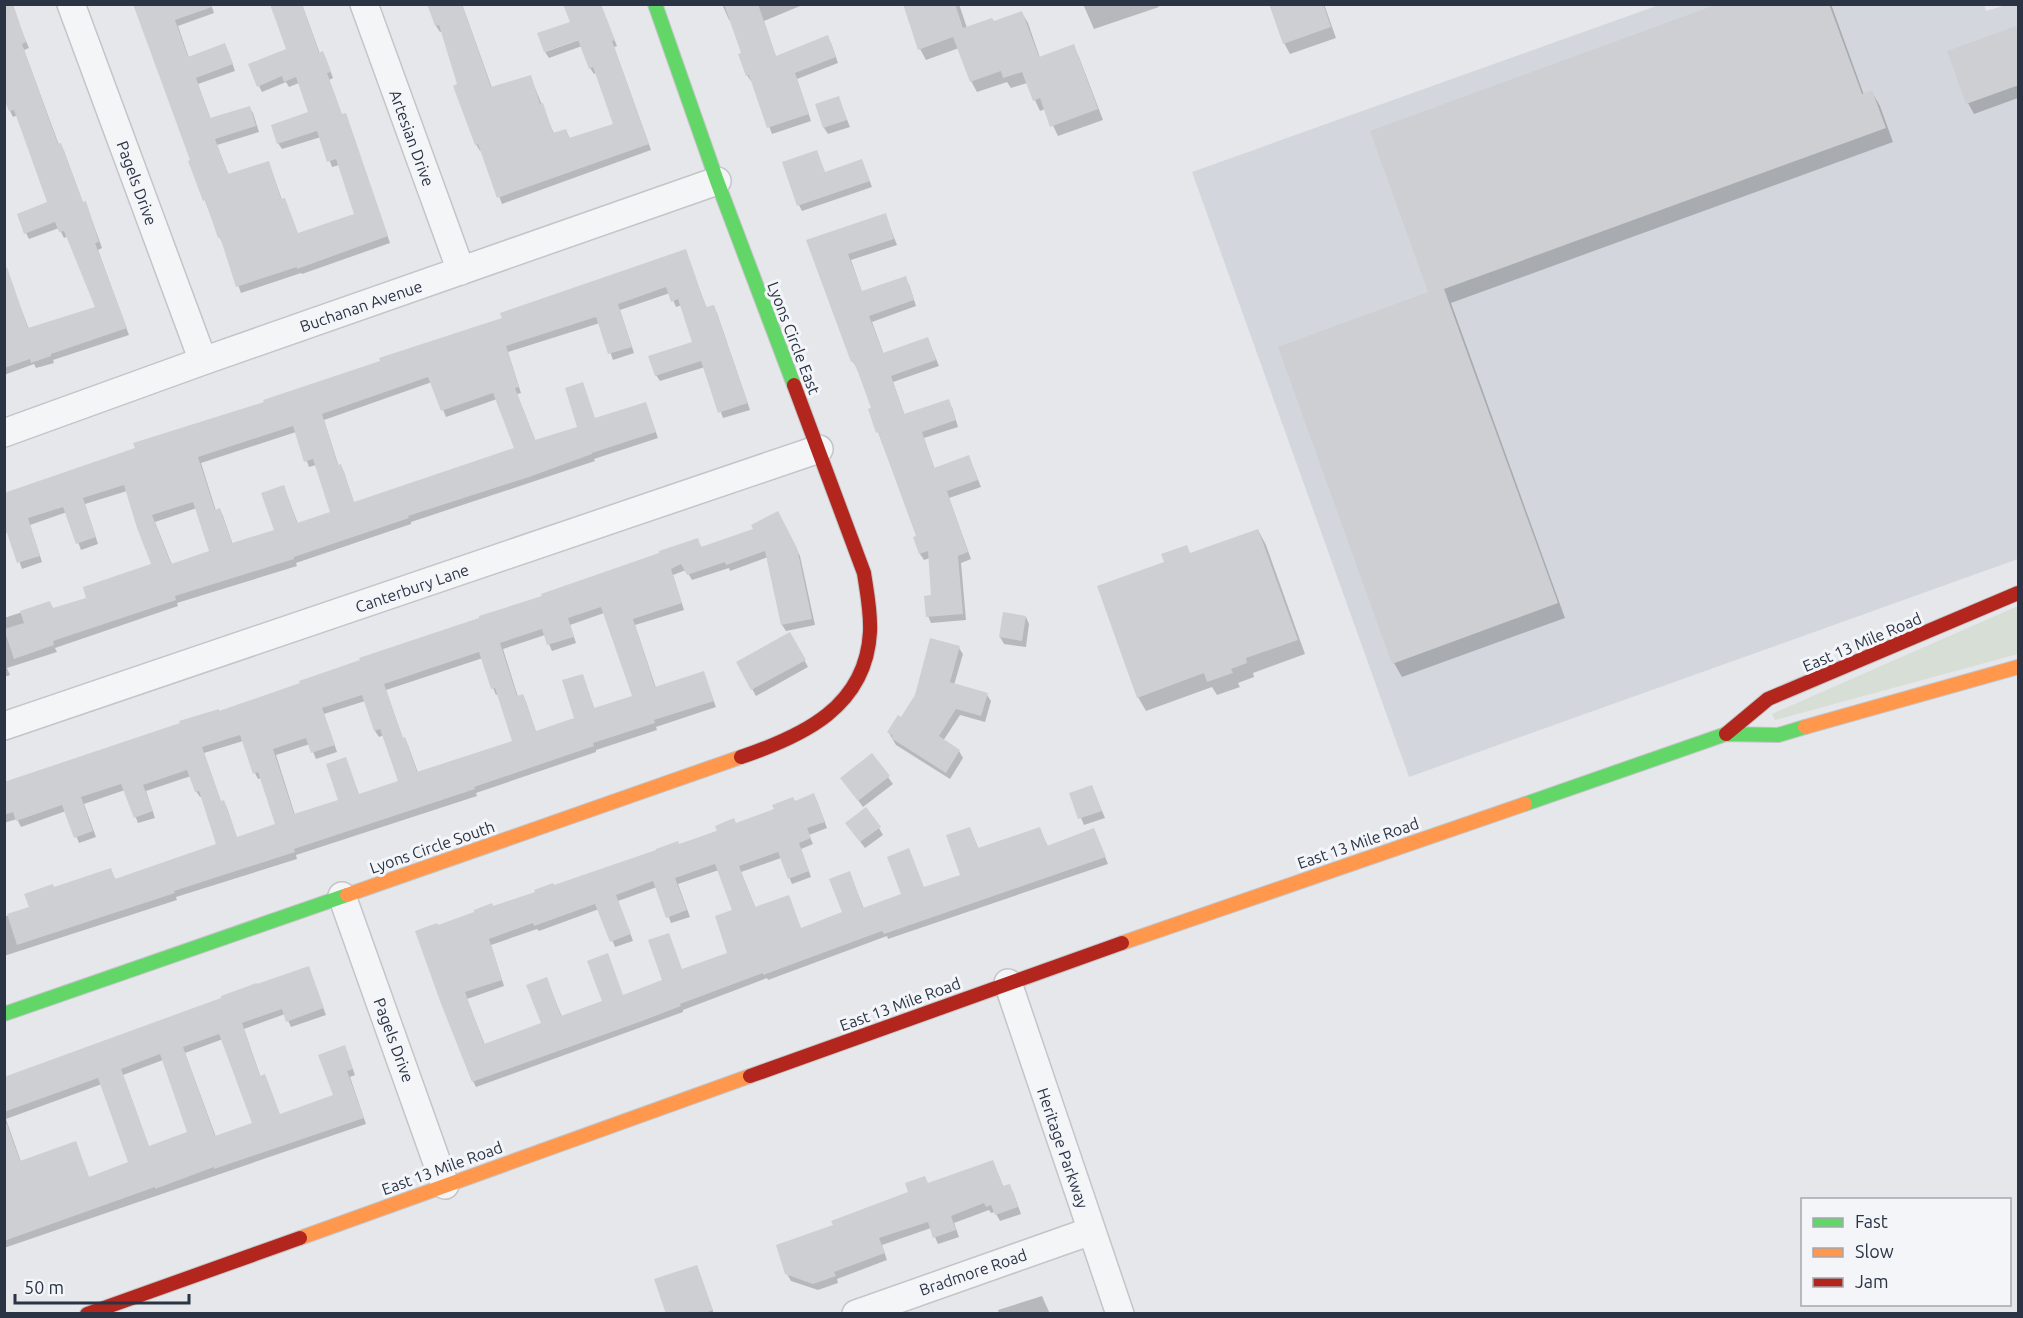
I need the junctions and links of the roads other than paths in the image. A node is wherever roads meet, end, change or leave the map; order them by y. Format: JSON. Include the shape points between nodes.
{"nodes":[{"id":1,"x":71,"y":4,"type":"edge"},
{"id":2,"x":364,"y":4,"type":"edge"},
{"id":3,"x":656,"y":4,"type":"edge"},
{"id":4,"x":717,"y":181,"type":"junction"},
{"id":5,"x":460,"y":271,"type":"junction"},
{"id":6,"x":203,"y":360,"type":"junction"},
{"id":7,"x":4,"y":433,"type":"edge"},
{"id":8,"x":819,"y":449,"type":"junction"},
{"id":9,"x":2019,"y":593,"type":"edge"},
{"id":10,"x":2019,"y":668,"type":"edge"},
{"id":11,"x":855,"y":687,"type":"joint"},
{"id":12,"x":4,"y":726,"type":"edge"},
{"id":13,"x":1726,"y":734,"type":"junction"},
{"id":14,"x":342,"y":896,"type":"junction"},
{"id":15,"x":1008,"y":983,"type":"junction"},
{"id":16,"x":4,"y":1014,"type":"edge"},
{"id":17,"x":445,"y":1185,"type":"junction"},
{"id":18,"x":1091,"y":1231,"type":"junction"},
{"id":19,"x":87,"y":1314,"type":"edge"},
{"id":20,"x":856,"y":1314,"type":"edge"},
{"id":21,"x":1119,"y":1314,"type":"edge"}],
"edges":[{"from":1,"to":6,"type":"street","name":"Pagels Drive"},
{"from":2,"to":5,"type":"street","name":"Artesian Drive"},
{"from":3,"to":4,"type":"main road","name":"Lyons Circle East"},
{"from":4,"to":5,"type":"street","name":"Buchanan Avenue"},
{"from":4,"to":8,"type":"main road","name":"Lyons Circle East"},
{"from":5,"to":6,"type":"street","name":"Buchanan Avenue"},
{"from":6,"to":7,"type":"street","name":"Buchanan Avenue"},
{"from":8,"to":11,"type":"main road","name":"Lyons Circle East","via":[[864,573],[870,605],[867,658]]},
{"from":8,"to":12,"type":"street","name":"Canterbury Lane"},
{"from":9,"to":13,"type":"main road","name":"East 13 Mile Road","via":[[1768,699]]},
{"from":10,"to":13,"type":"main road","name":"East 13 Mile Road","via":[[1778,735]]},
{"from":11,"to":14,"type":"main road","name":"Lyons Circle South","via":[[838,707],[799,735],[779,744]]},
{"from":13,"to":15,"type":"main road","name":"East 13 Mile Road"},
{"from":14,"to":16,"type":"main road","name":"Lyons Circle South"},
{"from":14,"to":17,"type":"street","name":"Pagels Drive"},
{"from":15,"to":17,"type":"main road","name":"East 13 Mile Road"},
{"from":15,"to":18,"type":"street","name":"Heritage Parkway"},
{"from":17,"to":19,"type":"main road","name":"East 13 Mile Road"},
{"from":18,"to":20,"type":"street","name":"Bradmore Road"},
{"from":18,"to":21,"type":"street","name":"Heritage Parkway"}]}
